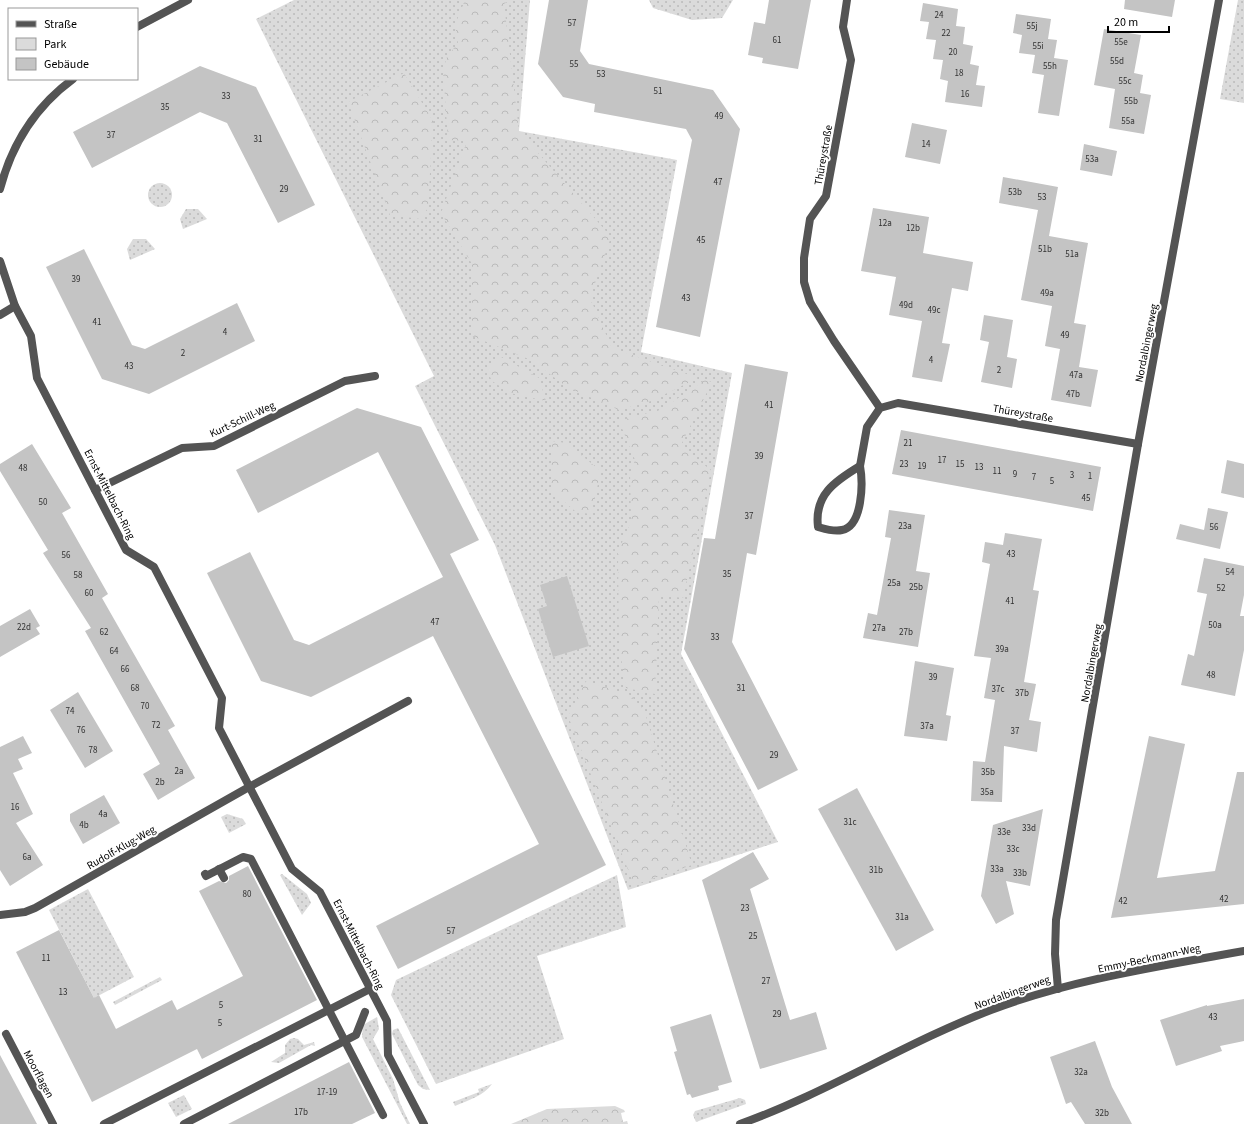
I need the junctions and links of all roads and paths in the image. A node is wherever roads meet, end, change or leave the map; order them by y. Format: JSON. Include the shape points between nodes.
{"nodes":[{"id":1,"x":188,"y":0,"type":"edge"},
{"id":2,"x":848,"y":0,"type":"edge"},
{"id":3,"x":1219,"y":0,"type":"edge"},
{"id":4,"x":138,"y":26,"type":"edge"},
{"id":5,"x":72,"y":80,"type":"edge"},
{"id":6,"x":0,"y":189,"type":"edge"},
{"id":7,"x":0,"y":261,"type":"edge"},
{"id":8,"x":15,"y":306,"type":"junction"},
{"id":9,"x":0,"y":315,"type":"edge"},
{"id":10,"x":375,"y":376,"type":"dead end"},
{"id":11,"x":880,"y":408,"type":"junction"},
{"id":12,"x":1138,"y":444,"type":"junction"},
{"id":13,"x":860,"y":466,"type":"junction"},
{"id":14,"x":95,"y":490,"type":"junction"},
{"id":15,"x":408,"y":701,"type":"dead end"},
{"id":16,"x":249,"y":787,"type":"junction"},
{"id":17,"x":219,"y":869,"type":"junction"},
{"id":18,"x":205,"y":874,"type":"dead end"},
{"id":19,"x":224,"y":878,"type":"dead end"},
{"id":20,"x":0,"y":915,"type":"edge"},
{"id":21,"x":1244,"y":951,"type":"edge"},
{"id":22,"x":370,"y":989,"type":"junction"},
{"id":23,"x":1058,"y":989,"type":"junction"},
{"id":24,"x":329,"y":1010,"type":"junction"},
{"id":25,"x":365,"y":1012,"type":"dead end"},
{"id":26,"x":6,"y":1034,"type":"dead end"},
{"id":27,"x":344,"y":1041,"type":"junction"},
{"id":28,"x":383,"y":1115,"type":"dead end"},
{"id":29,"x":53,"y":1124,"type":"edge"},
{"id":30,"x":104,"y":1124,"type":"edge"},
{"id":31,"x":184,"y":1124,"type":"edge"},
{"id":32,"x":424,"y":1124,"type":"edge"},
{"id":33,"x":740,"y":1124,"type":"edge"}],
"edges":[{"from":1,"to":4,"type":"street"},
{"from":2,"to":11,"type":"street","name":"Thüreystraße","via":[[843,28],[851,60],[826,196],[810,219],[804,258],[804,282],[810,302]]},
{"from":3,"to":12,"type":"street","name":"Nordalbingerweg"},
{"from":5,"to":6,"type":"street","via":[[55,92],[18,138],[5,168]]},
{"from":7,"to":8,"type":"street","name":"Ernst-Mittelbach-Ring"},
{"from":8,"to":9,"type":"street"},
{"from":8,"to":14,"type":"street","name":"Ernst-Mittelbach-Ring","via":[[31,336],[37,378]]},
{"from":10,"to":14,"type":"street","name":"Kurt-Schill-Weg","via":[[345,381],[214,446],[182,448]]},
{"from":11,"to":12,"type":"street","name":"Thüreystraße","via":[[898,404],[919,406]]},
{"from":11,"to":13,"type":"street","via":[[867,426]]},
{"from":12,"to":23,"type":"street","name":"Nordalbingerweg","via":[[1056,920]]},
{"from":13,"to":13,"type":"street","via":[[844,476],[822,496],[816,513],[818,526],[829,530],[842,530],[850,526],[860,503]]},
{"from":14,"to":16,"type":"street","name":"Ernst-Mittelbach-Ring","via":[[126,550],[154,567],[222,698],[219,728]]},
{"from":15,"to":16,"type":"street"},
{"from":16,"to":20,"type":"street","name":"Rudolf-Klug-Weg","via":[[35,908]]},
{"from":16,"to":22,"type":"street","name":"Ernst-Mittelbach-Ring","via":[[292,869],[320,892]]},
{"from":17,"to":18,"type":"street","via":[[206,876]]},
{"from":17,"to":19,"type":"street"},
{"from":17,"to":24,"type":"street","via":[[243,857],[251,859]]},
{"from":21,"to":23,"type":"street","name":"Emmy-Beckmann-Weg"},
{"from":22,"to":24,"type":"street"},
{"from":22,"to":32,"type":"street","name":"Ernst-Mittelbach-Ring","via":[[387,1021],[388,1055]]},
{"from":23,"to":33,"type":"street","name":"Nordalbingerweg","via":[[992,1010],[953,1026],[777,1110]]},
{"from":24,"to":27,"type":"street"},
{"from":24,"to":30,"type":"street"},
{"from":25,"to":27,"type":"street","via":[[356,1035]]},
{"from":26,"to":29,"type":"street","name":"Moorflagen"},
{"from":27,"to":28,"type":"street"},
{"from":27,"to":31,"type":"street"}]}
